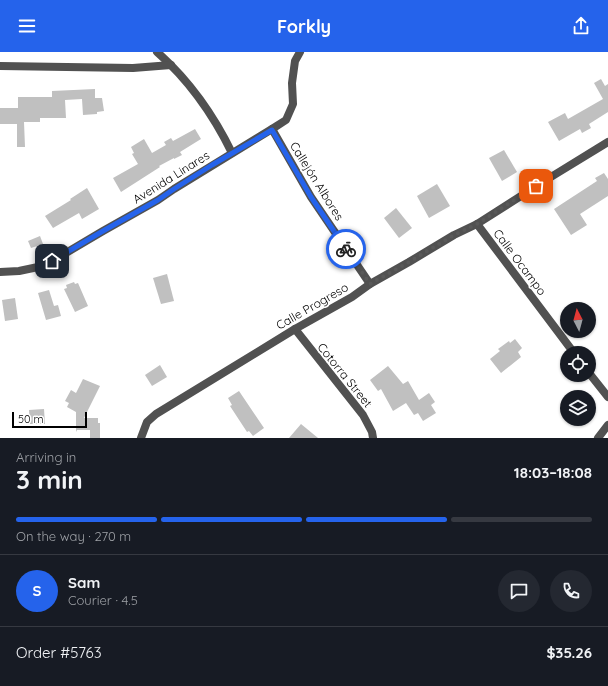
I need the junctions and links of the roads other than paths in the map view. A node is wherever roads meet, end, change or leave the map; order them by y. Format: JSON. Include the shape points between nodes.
{"nodes":[{"id":1,"x":157,"y":52,"type":"edge"},
{"id":2,"x":300,"y":52,"type":"edge"},
{"id":3,"x":171,"y":65,"type":"junction"},
{"id":4,"x":0,"y":66,"type":"edge"},
{"id":5,"x":272,"y":130,"type":"junction"},
{"id":6,"x":608,"y":142,"type":"edge"},
{"id":7,"x":232,"y":153,"type":"junction"},
{"id":8,"x":477,"y":224,"type":"junction"},
{"id":9,"x":0,"y":272,"type":"edge"},
{"id":10,"x":370,"y":284,"type":"junction"},
{"id":11,"x":294,"y":329,"type":"junction"},
{"id":12,"x":569,"y":346,"type":"edge"},
{"id":13,"x":596,"y":382,"type":"edge"},
{"id":14,"x":608,"y":397,"type":"edge"},
{"id":15,"x":608,"y":425,"type":"edge"},
{"id":16,"x":141,"y":438,"type":"edge"},
{"id":17,"x":373,"y":438,"type":"edge"},
{"id":18,"x":598,"y":438,"type":"edge"}],
"edges":[{"from":1,"to":3,"type":"street"},
{"from":2,"to":5,"type":"street","name":"Avenida Linares","via":[[295,62],[292,83],[293,104],[286,120]]},
{"from":3,"to":4,"type":"street","via":[[134,68]]},
{"from":3,"to":7,"type":"street","via":[[205,105]]},
{"from":5,"to":7,"type":"street","name":"Avenida Linares"},
{"from":5,"to":10,"type":"street","name":"Callejón Albores","via":[[311,197]]},
{"from":6,"to":8,"type":"street","name":"Calle Progreso"},
{"from":7,"to":9,"type":"street","name":"Avenida Linares","via":[[158,200],[49,263],[19,271]]},
{"from":8,"to":10,"type":"street","name":"Calle Progreso"},
{"from":8,"to":12,"type":"street","name":"Calle Ocampo"},
{"from":10,"to":11,"type":"street","name":"Calle Progreso","via":[[352,297]]},
{"from":11,"to":16,"type":"street","name":"Calle Progreso","via":[[156,414],[147,422]]},
{"from":11,"to":17,"type":"street","name":"Cotorra Street","via":[[363,415]]},
{"from":13,"to":14,"type":"street"},
{"from":15,"to":18,"type":"street"}]}
